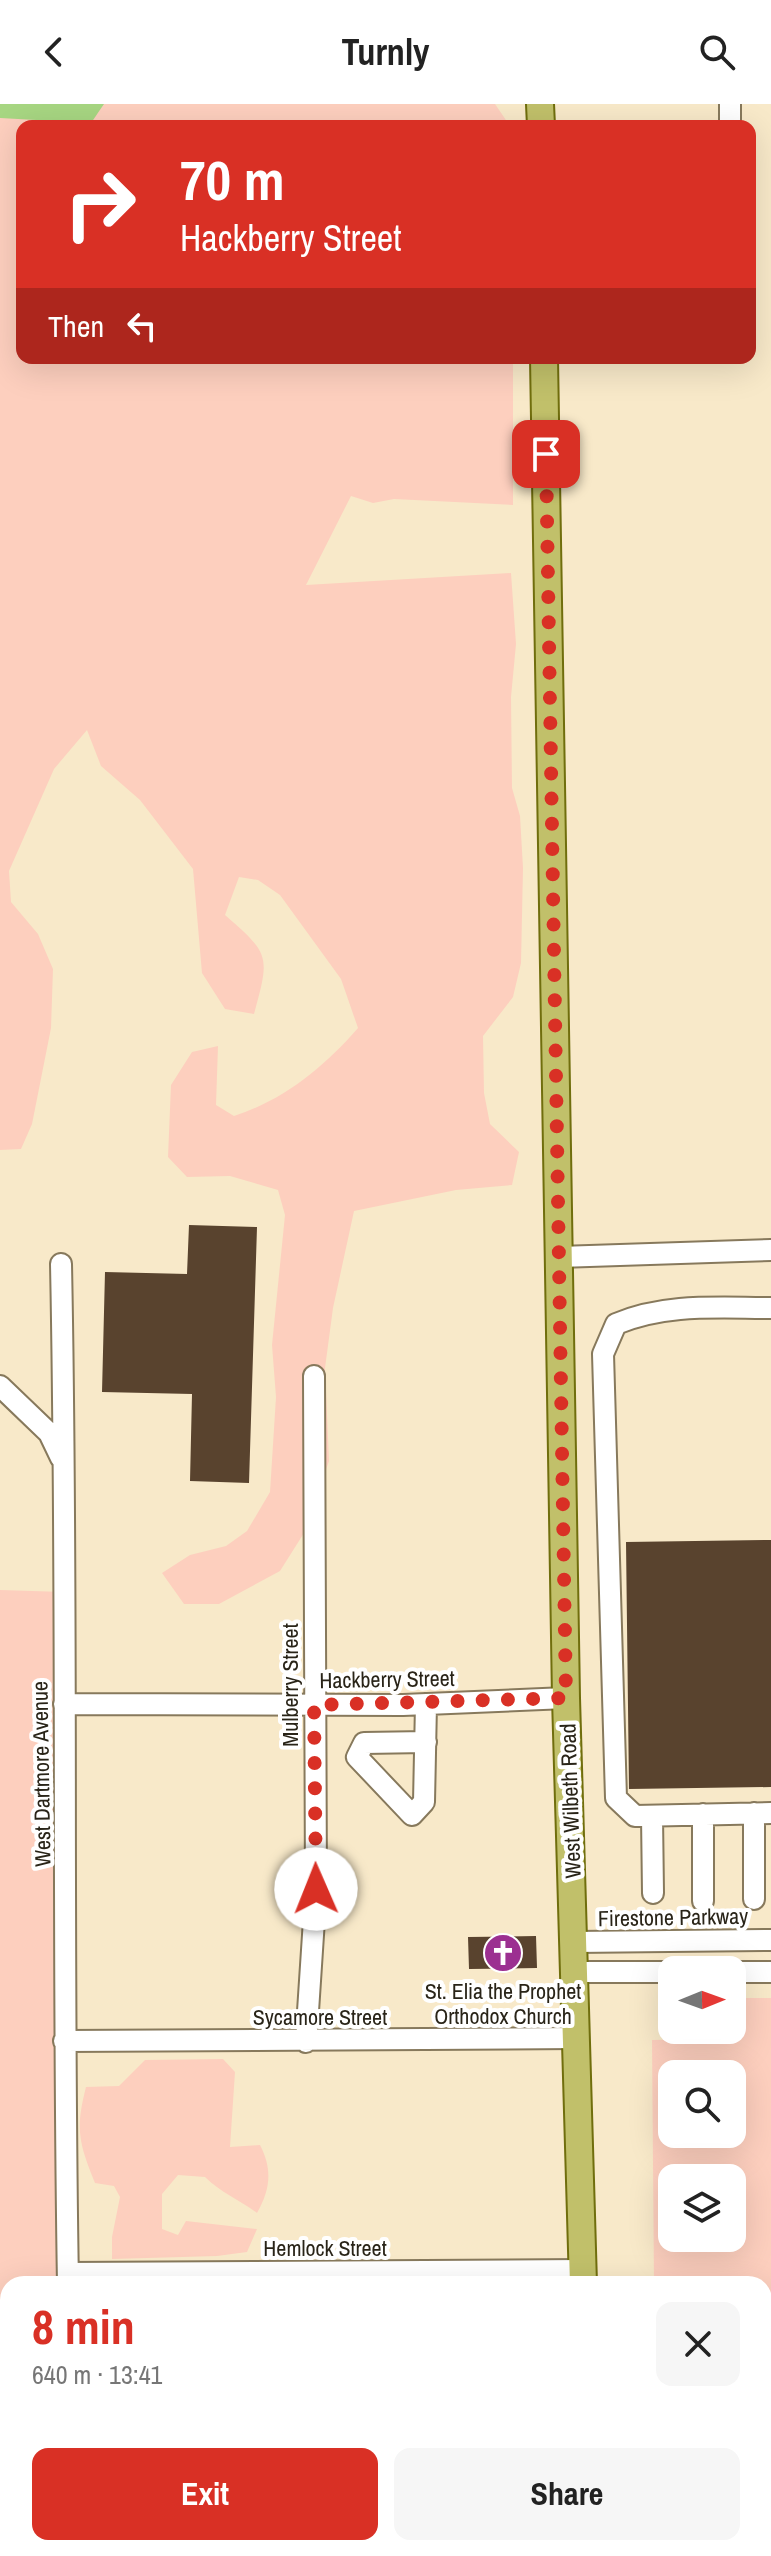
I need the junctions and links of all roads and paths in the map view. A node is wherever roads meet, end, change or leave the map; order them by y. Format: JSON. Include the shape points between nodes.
{"nodes":[{"id":1,"x":544,"y":364,"type":"edge"},
{"id":2,"x":771,"y":1250,"type":"edge"},
{"id":3,"x":559,"y":1257,"type":"junction"},
{"id":4,"x":61,"y":1264,"type":"dead end"},
{"id":5,"x":771,"y":1308,"type":"edge"},
{"id":6,"x":314,"y":1376,"type":"dead end"},
{"id":7,"x":0,"y":1386,"type":"edge"},
{"id":8,"x":66,"y":1482,"type":"junction"},
{"id":9,"x":566,"y":1698,"type":"junction"},
{"id":10,"x":64,"y":1704,"type":"junction"},
{"id":11,"x":426,"y":1704,"type":"junction"},
{"id":12,"x":314,"y":1705,"type":"junction"},
{"id":13,"x":426,"y":1742,"type":"dead end"},
{"id":14,"x":762,"y":1813,"type":"edge"},
{"id":15,"x":703,"y":1814,"type":"junction"},
{"id":16,"x":652,"y":1816,"type":"junction"},
{"id":17,"x":653,"y":1893,"type":"dead end"},
{"id":18,"x":754,"y":1899,"type":"dead end"},
{"id":19,"x":703,"y":1901,"type":"dead end"},
{"id":20,"x":771,"y":1940,"type":"edge"},
{"id":21,"x":575,"y":1942,"type":"junction"},
{"id":22,"x":577,"y":1972,"type":"junction"},
{"id":23,"x":658,"y":1972,"type":"edge"},
{"id":24,"x":746,"y":1972,"type":"edge"},
{"id":25,"x":771,"y":1972,"type":"edge"},
{"id":26,"x":577,"y":2038,"type":"junction"},
{"id":27,"x":64,"y":2041,"type":"junction"},
{"id":28,"x":306,"y":2042,"type":"junction"},
{"id":29,"x":68,"y":2276,"type":"edge"},
{"id":30,"x":583,"y":2276,"type":"edge"}],
"edges":[{"from":1,"to":3,"type":"main road","name":"West Wilbeth Road"},
{"from":2,"to":3,"type":"street"},
{"from":3,"to":9,"type":"main road","name":"West Wilbeth Road"},
{"from":4,"to":8,"type":"street","name":"West Dartmore Avenue"},
{"from":5,"to":16,"type":"street","via":[[669,1308],[640,1314],[616,1324],[603,1354],[616,1798],[635,1816]]},
{"from":6,"to":12,"type":"street","name":"Mulberry Street"},
{"from":7,"to":8,"type":"street","via":[[49,1433]]},
{"from":8,"to":10,"type":"street","name":"West Dartmore Avenue"},
{"from":9,"to":11,"type":"street","name":"Hackberry Street"},
{"from":9,"to":21,"type":"main road","name":"West Wilbeth Road"},
{"from":10,"to":12,"type":"street","name":"Hackberry Street"},
{"from":10,"to":27,"type":"street","name":"West Dartmore Avenue"},
{"from":11,"to":12,"type":"street","name":"Hackberry Street"},
{"from":11,"to":13,"type":"street"},
{"from":12,"to":28,"type":"street","name":"Mulberry Street","via":[[316,1889]]},
{"from":14,"to":15,"type":"street"},
{"from":14,"to":18,"type":"street"},
{"from":15,"to":16,"type":"street"},
{"from":15,"to":19,"type":"street"},
{"from":16,"to":17,"type":"street"},
{"from":20,"to":21,"type":"street","name":"Firestone Parkway"},
{"from":21,"to":22,"type":"main road","name":"West Wilbeth Road"},
{"from":22,"to":23,"type":"street"},
{"from":22,"to":26,"type":"main road","name":"West Wilbeth Road"},
{"from":24,"to":25,"type":"street"},
{"from":26,"to":28,"type":"street","name":"Sycamore Street"},
{"from":26,"to":30,"type":"main road","name":"West Wilbeth Road"},
{"from":27,"to":28,"type":"street","name":"Sycamore Street"},
{"from":27,"to":29,"type":"street","name":"West Dartmore Avenue"}]}
